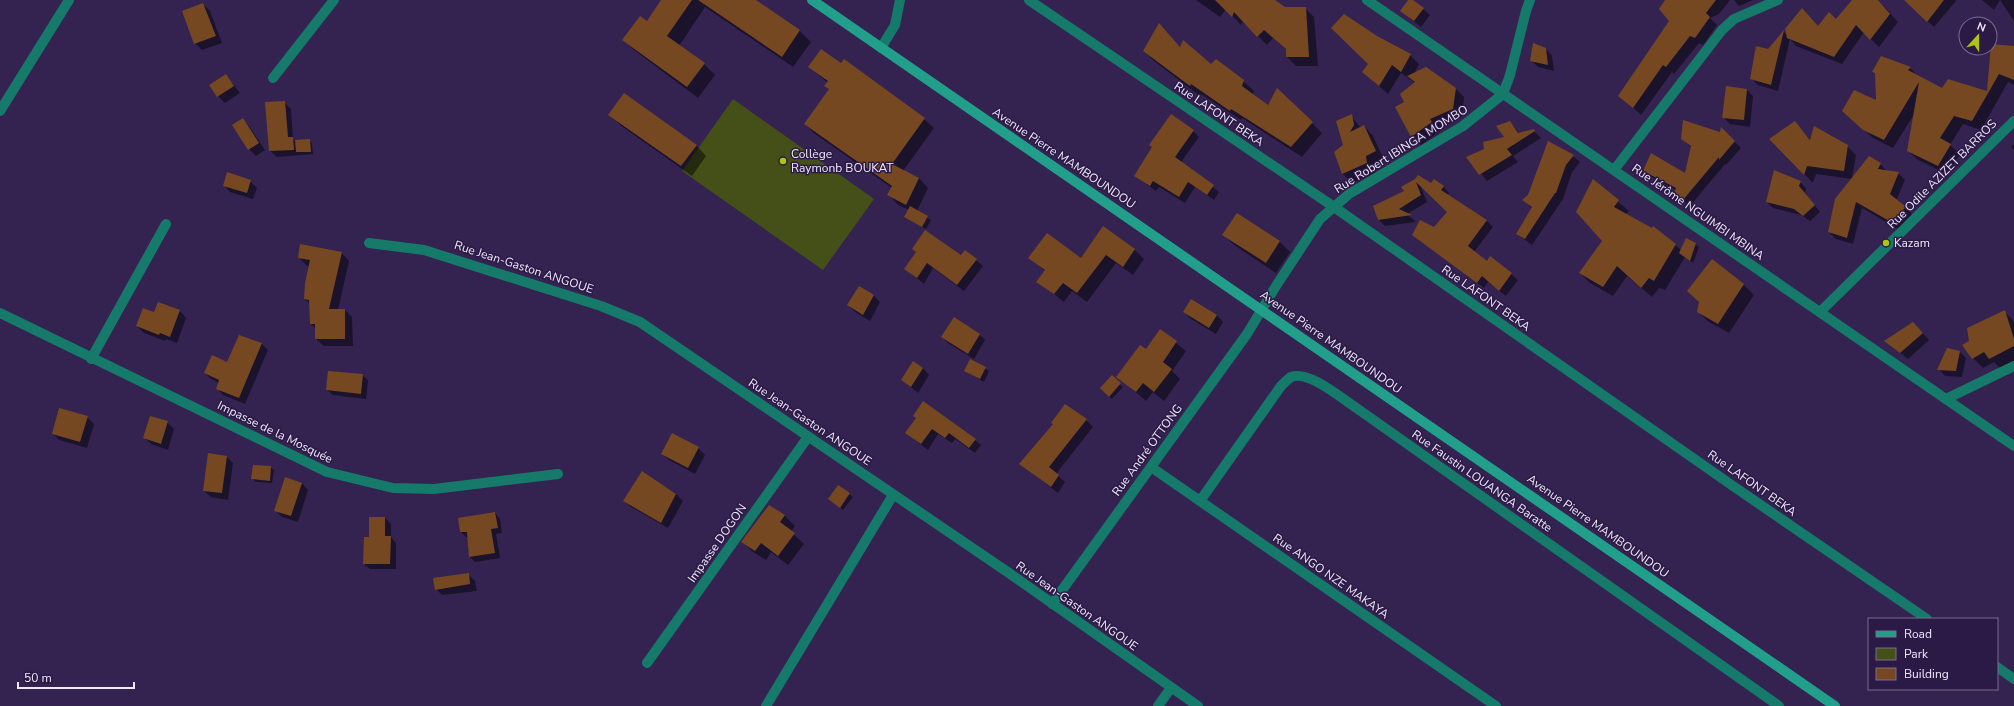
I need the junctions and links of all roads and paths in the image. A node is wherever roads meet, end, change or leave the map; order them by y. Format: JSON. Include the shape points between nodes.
{"nodes":[{"id":1,"x":69,"y":0,"type":"edge"},
{"id":2,"x":334,"y":0,"type":"edge"},
{"id":3,"x":812,"y":0,"type":"edge"},
{"id":4,"x":900,"y":0,"type":"edge"},
{"id":5,"x":1029,"y":0,"type":"edge"},
{"id":6,"x":1367,"y":0,"type":"edge"},
{"id":7,"x":1530,"y":0,"type":"edge"},
{"id":8,"x":1778,"y":0,"type":"edge"},
{"id":9,"x":881,"y":48,"type":"junction"},
{"id":10,"x":273,"y":78,"type":"dead end"},
{"id":11,"x":1503,"y":94,"type":"junction"},
{"id":12,"x":0,"y":111,"type":"edge"},
{"id":13,"x":2014,"y":121,"type":"edge"},
{"id":14,"x":1614,"y":170,"type":"junction"},
{"id":15,"x":1334,"y":207,"type":"junction"},
{"id":16,"x":166,"y":224,"type":"dead end"},
{"id":17,"x":369,"y":243,"type":"dead end"},
{"id":18,"x":1262,"y":310,"type":"junction"},
{"id":19,"x":1820,"y":312,"type":"junction"},
{"id":20,"x":0,"y":313,"type":"edge"},
{"id":21,"x":91,"y":359,"type":"junction"},
{"id":22,"x":2014,"y":366,"type":"edge"},
{"id":23,"x":1946,"y":399,"type":"junction"},
{"id":24,"x":808,"y":437,"type":"junction"},
{"id":25,"x":2014,"y":446,"type":"edge"},
{"id":26,"x":1151,"y":467,"type":"junction"},
{"id":27,"x":558,"y":474,"type":"dead end"},
{"id":28,"x":893,"y":495,"type":"junction"},
{"id":29,"x":1200,"y":501,"type":"junction"},
{"id":30,"x":1052,"y":604,"type":"junction"},
{"id":31,"x":1926,"y":618,"type":"edge"},
{"id":32,"x":647,"y":663,"type":"dead end"},
{"id":33,"x":1998,"y":668,"type":"edge"},
{"id":34,"x":2014,"y":679,"type":"edge"},
{"id":35,"x":1171,"y":688,"type":"junction"},
{"id":36,"x":766,"y":706,"type":"edge"},
{"id":37,"x":1158,"y":706,"type":"edge"},
{"id":38,"x":1198,"y":706,"type":"edge"},
{"id":39,"x":1496,"y":706,"type":"edge"},
{"id":40,"x":1779,"y":706,"type":"edge"},
{"id":41,"x":1835,"y":706,"type":"edge"}],
"edges":[{"from":1,"to":12,"type":"street"},
{"from":2,"to":10,"type":"street"},
{"from":3,"to":9,"type":"street","name":"Avenue Pierre MAMBOUNDOU"},
{"from":4,"to":9,"type":"street","via":[[895,25]]},
{"from":5,"to":15,"type":"street","name":"Rue LAFONT BEKA"},
{"from":6,"to":11,"type":"street","name":"Rue Jérôme NGUIMBI MBINA"},
{"from":7,"to":11,"type":"street"},
{"from":8,"to":14,"type":"street","via":[[1734,18],[1722,30]]},
{"from":9,"to":18,"type":"street","name":"Avenue Pierre MAMBOUNDOU"},
{"from":11,"to":14,"type":"street","name":"Rue Jérôme NGUIMBI MBINA"},
{"from":11,"to":15,"type":"street","name":"Rue Robert IBINGA MOMBO","via":[[1463,126],[1348,194]]},
{"from":13,"to":19,"type":"street","name":"Rue Odile AZIZET BARROS"},
{"from":14,"to":19,"type":"street","name":"Rue Jérôme NGUIMBI MBINA"},
{"from":15,"to":18,"type":"street","name":"Rue Robert IBINGA MOMBO","via":[[1320,219]]},
{"from":15,"to":31,"type":"street","name":"Rue LAFONT BEKA"},
{"from":16,"to":21,"type":"street"},
{"from":17,"to":24,"type":"street","name":"Rue Jean-Gaston ANGOUE","via":[[404,246],[444,255],[600,306],[640,322]]},
{"from":18,"to":26,"type":"street","name":"Rue André OTTONG","via":[[1248,334]]},
{"from":18,"to":41,"type":"street","name":"Avenue Pierre MAMBOUNDOU"},
{"from":19,"to":23,"type":"street","name":"Rue Jérôme NGUIMBI MBINA"},
{"from":20,"to":21,"type":"street","name":"Impasse de la Mosquée"},
{"from":21,"to":27,"type":"street","name":"Impasse de la Mosquée","via":[[327,472],[360,481],[393,488],[434,489]]},
{"from":22,"to":23,"type":"street"},
{"from":23,"to":25,"type":"street","name":"Rue Jérôme NGUIMBI MBINA"},
{"from":24,"to":28,"type":"street","name":"Rue Jean-Gaston ANGOUE"},
{"from":24,"to":32,"type":"street","name":"Impasse DOGON"},
{"from":26,"to":29,"type":"street","name":"Rue ANGO NZE MAKAYA"},
{"from":26,"to":30,"type":"street","name":"Rue André OTTONG"},
{"from":28,"to":30,"type":"street","name":"Rue Jean-Gaston ANGOUE"},
{"from":28,"to":36,"type":"street"},
{"from":29,"to":39,"type":"street","name":"Rue ANGO NZE MAKAYA"},
{"from":29,"to":40,"type":"street","name":"Rue Faustin LOUANGA Baratte","via":[[1281,386],[1290,377],[1303,376],[1355,407]]},
{"from":30,"to":35,"type":"street","name":"Rue Jean-Gaston ANGOUE"},
{"from":33,"to":34,"type":"street"},
{"from":35,"to":37,"type":"street"},
{"from":35,"to":38,"type":"street","name":"Rue Jean-Gaston ANGOUE"}]}
